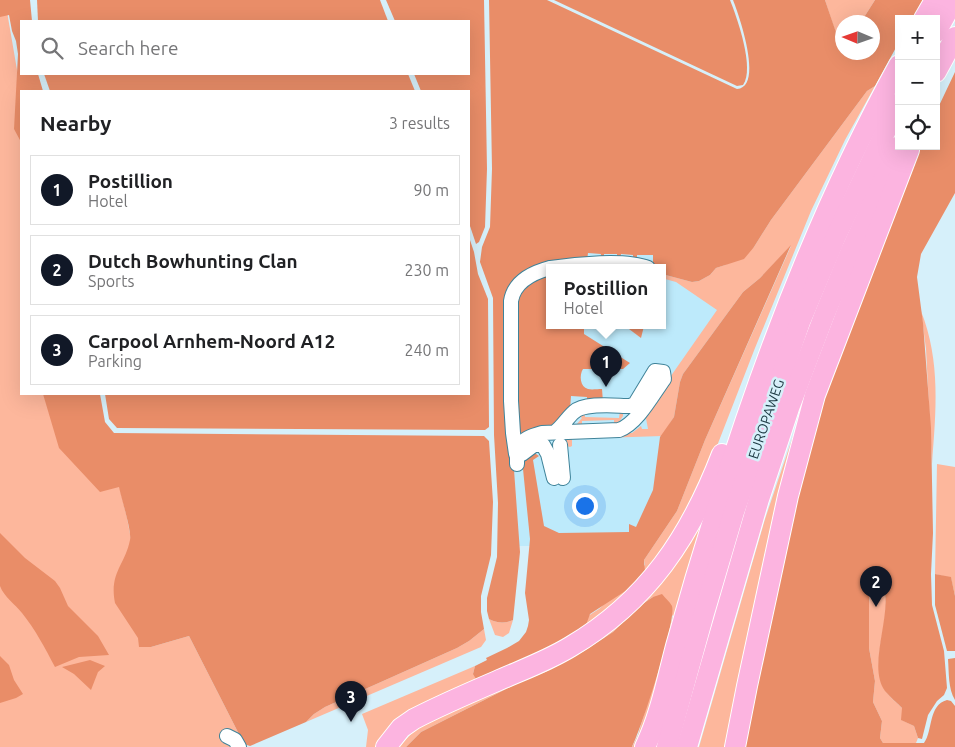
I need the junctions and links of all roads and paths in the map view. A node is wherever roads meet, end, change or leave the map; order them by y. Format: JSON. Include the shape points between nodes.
{"nodes":[{"id":1,"x":935,"y":0,"type":"edge"},
{"id":2,"x":954,"y":0,"type":"edge"},
{"id":3,"x":926,"y":15,"type":"edge"},
{"id":4,"x":940,"y":25,"type":"edge"},
{"id":5,"x":951,"y":44,"type":"edge"},
{"id":6,"x":940,"y":65,"type":"edge"},
{"id":7,"x":940,"y":70,"type":"edge"},
{"id":8,"x":895,"y":73,"type":"edge"},
{"id":9,"x":898,"y":105,"type":"edge"},
{"id":10,"x":897,"y":150,"type":"edge"},
{"id":11,"x":908,"y":150,"type":"edge"},
{"id":12,"x":546,"y":269,"type":"edge"},
{"id":13,"x":784,"y":315,"type":"junction"},
{"id":14,"x":559,"y":441,"type":"junction"},
{"id":15,"x":516,"y":459,"type":"junction"},
{"id":16,"x":227,"y":736,"type":"dead end"},
{"id":17,"x":239,"y":747,"type":"edge"},
{"id":18,"x":386,"y":747,"type":"edge"},
{"id":19,"x":645,"y":747,"type":"edge"},
{"id":20,"x":667,"y":747,"type":"edge"},
{"id":21,"x":687,"y":747,"type":"edge"},
{"id":22,"x":735,"y":747,"type":"edge"}],
"edges":[{"from":1,"to":3,"type":"highway"},
{"from":2,"to":4,"type":"highway"},
{"from":5,"to":6,"type":"highway"},
{"from":5,"to":7,"type":"highway"},
{"from":8,"to":13,"type":"highway","via":[[846,168]]},
{"from":9,"to":20,"type":"highway","name":"EUROPAWEG","via":[[836,236],[800,322],[734,512]]},
{"from":10,"to":21,"type":"highway","name":"EUROPAWEG","via":[[850,253],[789,408],[759,499]]},
{"from":11,"to":22,"type":"highway","via":[[815,395],[788,496]]},
{"from":12,"to":15,"type":"lane","via":[[523,280],[515,288],[511,301],[511,401]]},
{"from":13,"to":18,"type":"highway","via":[[759,356],[716,470],[692,521],[648,585],[627,606],[570,647],[414,718]]},
{"from":13,"to":19,"type":"highway","via":[[744,423],[686,609],[661,704]]},
{"from":14,"to":14,"type":"lane","via":[[625,428],[632,412],[590,406],[580,408],[574,412]]},
{"from":14,"to":15,"type":"lane","via":[[542,433],[525,439],[517,448]]},
{"from":14,"to":15,"type":"lane","via":[[558,478],[543,445],[530,447]]},
{"from":16,"to":17,"type":"lane"}]}
